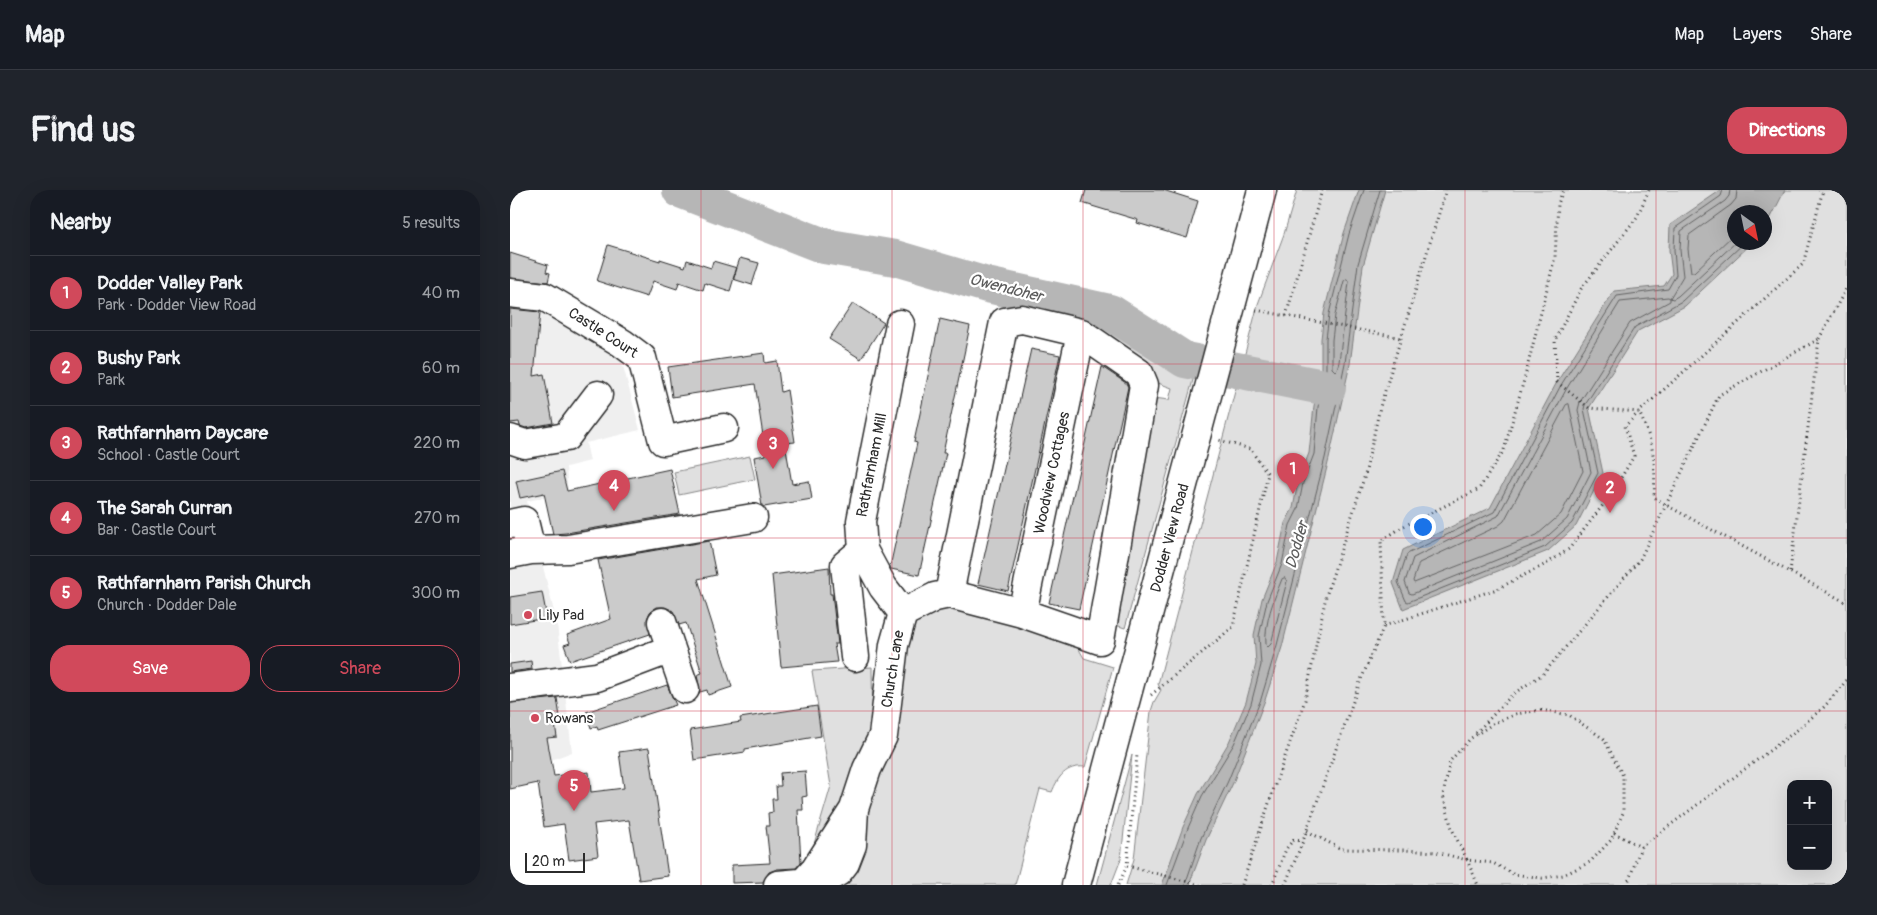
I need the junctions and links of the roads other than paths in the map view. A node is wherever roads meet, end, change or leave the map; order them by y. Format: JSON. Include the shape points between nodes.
{"nodes":[{"id":1,"x":1262,"y":190,"type":"edge"},
{"id":2,"x":510,"y":293,"type":"edge"},
{"id":3,"x":900,"y":324,"type":"dead end"},
{"id":4,"x":1081,"y":333,"type":"junction"},
{"id":5,"x":598,"y":395,"type":"dead end"},
{"id":6,"x":724,"y":428,"type":"dead end"},
{"id":7,"x":510,"y":439,"type":"edge"},
{"id":8,"x":753,"y":518,"type":"dead end"},
{"id":9,"x":510,"y":524,"type":"edge"},
{"id":10,"x":863,"y":550,"type":"junction"},
{"id":11,"x":520,"y":552,"type":"edge"},
{"id":12,"x":949,"y":594,"type":"junction"},
{"id":13,"x":903,"y":613,"type":"junction"},
{"id":14,"x":1022,"y":613,"type":"junction"},
{"id":15,"x":662,"y":622,"type":"dead end"},
{"id":16,"x":671,"y":649,"type":"junction"},
{"id":17,"x":854,"y":657,"type":"dead end"},
{"id":18,"x":510,"y":688,"type":"edge"},
{"id":19,"x":685,"y":689,"type":"dead end"},
{"id":20,"x":791,"y":884,"type":"edge"},
{"id":21,"x":1076,"y":885,"type":"edge"}],
"edges":[{"from":1,"to":21,"type":"street","name":"Dodder View Road"},
{"from":2,"to":6,"type":"street","name":"Castle Court","via":[[545,297],[642,358],[663,441]]},
{"from":3,"to":10,"type":"street","name":"Rathfarnham Mill","via":[[861,521]]},
{"from":4,"to":12,"type":"street","via":[[1022,319],[1004,322]]},
{"from":4,"to":14,"type":"street","name":"Woodview Cottages"},
{"from":4,"to":14,"type":"street","via":[[1140,373],[1144,385],[1100,640]]},
{"from":5,"to":7,"type":"street","via":[[566,437],[525,444]]},
{"from":8,"to":11,"type":"street","via":[[568,549]]},
{"from":9,"to":11,"type":"street","via":[[524,520]]},
{"from":10,"to":13,"type":"street","via":[[883,587]]},
{"from":10,"to":17,"type":"street","via":[[845,565]]},
{"from":12,"to":13,"type":"street","name":"Church Lane","via":[[934,597]]},
{"from":12,"to":14,"type":"street"},
{"from":13,"to":20,"type":"street","name":"Church Lane","via":[[894,645],[883,736],[867,769],[854,809],[852,845],[846,863],[838,872],[822,880]]},
{"from":15,"to":16,"type":"street"},
{"from":16,"to":18,"type":"street","via":[[597,677]]},
{"from":16,"to":19,"type":"street"}]}
